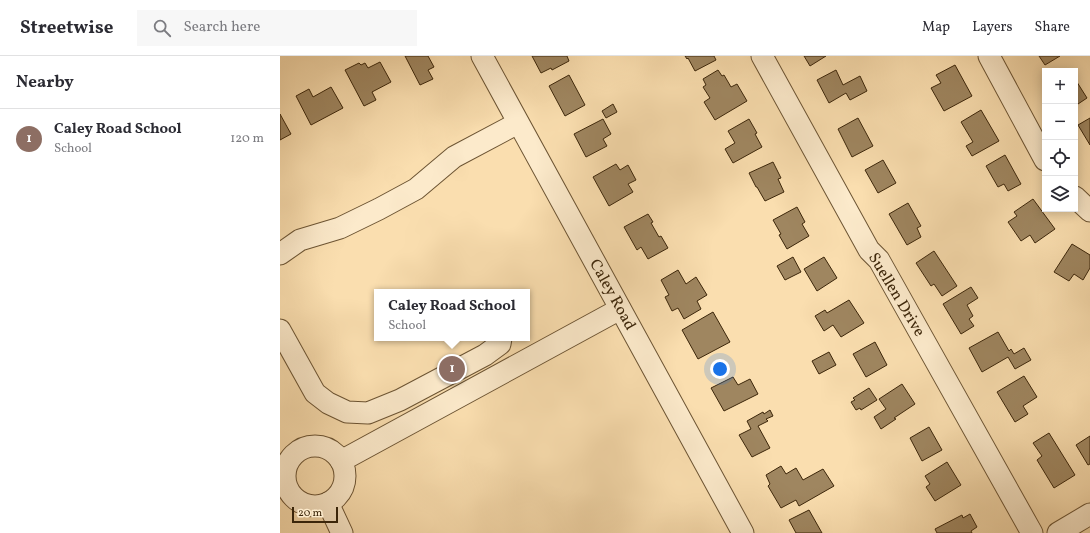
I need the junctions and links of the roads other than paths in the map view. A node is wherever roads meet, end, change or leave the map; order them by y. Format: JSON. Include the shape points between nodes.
{"nodes":[{"id":1,"x":482,"y":56,"type":"edge"},
{"id":2,"x":762,"y":56,"type":"edge"},
{"id":3,"x":989,"y":56,"type":"edge"},
{"id":4,"x":518,"y":123,"type":"junction"},
{"id":5,"x":1042,"y":154,"type":"edge"},
{"id":6,"x":1078,"y":200,"type":"edge"},
{"id":7,"x":1090,"y":211,"type":"edge"},
{"id":8,"x":281,"y":254,"type":"edge"},
{"id":9,"x":620,"y":309,"type":"junction"},
{"id":10,"x":280,"y":330,"type":"edge"},
{"id":11,"x":500,"y":341,"type":"edge"},
{"id":12,"x":341,"y":460,"type":"junction"},
{"id":13,"x":328,"y":503,"type":"junction"},
{"id":14,"x":1090,"y":514,"type":"edge"},
{"id":15,"x":342,"y":533,"type":"edge"},
{"id":16,"x":743,"y":533,"type":"edge"},
{"id":17,"x":1032,"y":533,"type":"edge"},
{"id":18,"x":1058,"y":533,"type":"edge"}],
"edges":[{"from":1,"to":4,"type":"street","name":"Caley Road"},
{"from":2,"to":17,"type":"street","name":"Suellen Drive","via":[[869,250],[879,260]]},
{"from":3,"to":5,"type":"street"},
{"from":4,"to":8,"type":"street","via":[[454,157],[416,189],[340,228],[300,240]]},
{"from":4,"to":9,"type":"street","name":"Caley Road"},
{"from":6,"to":7,"type":"street"},
{"from":9,"to":12,"type":"street"},
{"from":9,"to":16,"type":"street","name":"Caley Road"},
{"from":10,"to":11,"type":"street","via":[[315,393],[347,412],[368,413],[400,400],[485,355]]},
{"from":12,"to":13,"type":"street","via":[[345,470],[344,485],[336,498]]},
{"from":12,"to":13,"type":"street","via":[[326,448],[316,446],[298,452],[291,458],[287,467],[285,477],[292,495],[308,506]]},
{"from":13,"to":15,"type":"street"},
{"from":14,"to":18,"type":"street"}]}
